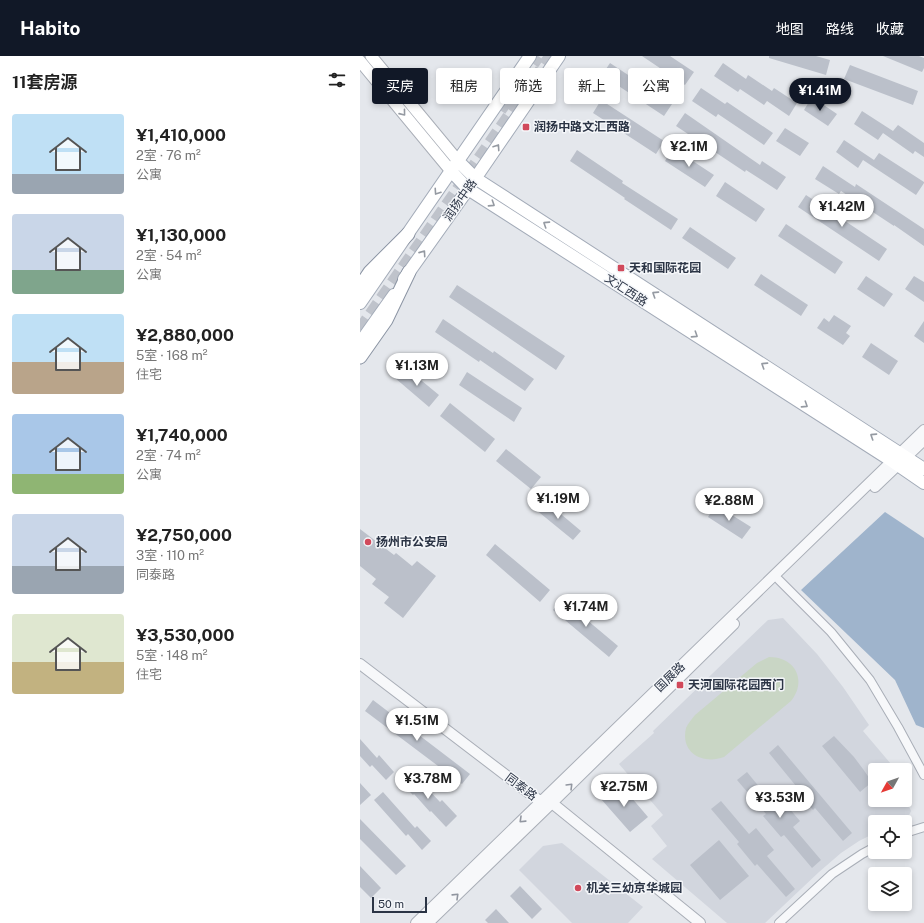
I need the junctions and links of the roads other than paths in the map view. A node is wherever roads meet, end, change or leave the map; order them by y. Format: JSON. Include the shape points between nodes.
{"nodes":[{"id":1,"x":371,"y":56,"type":"edge"},
{"id":2,"x":530,"y":56,"type":"edge"},
{"id":3,"x":559,"y":56,"type":"edge"},
{"id":4,"x":360,"y":61,"type":"edge"},
{"id":5,"x":458,"y":161,"type":"junction"},
{"id":6,"x":451,"y":171,"type":"junction"},
{"id":7,"x":475,"y":178,"type":"junction"},
{"id":8,"x":468,"y":189,"type":"junction"},
{"id":9,"x":408,"y":234,"type":"junction"},
{"id":10,"x":409,"y":272,"type":"junction"},
{"id":11,"x":360,"y":287,"type":"edge"},
{"id":12,"x":360,"y":303,"type":"edge"},
{"id":13,"x":360,"y":343,"type":"edge"},
{"id":14,"x":360,"y":357,"type":"edge"},
{"id":15,"x":924,"y":430,"type":"edge"},
{"id":16,"x":924,"y":440,"type":"edge"},
{"id":17,"x":899,"y":459,"type":"junction"},
{"id":18,"x":924,"y":469,"type":"edge"},
{"id":19,"x":924,"y":483,"type":"edge"},
{"id":20,"x":779,"y":580,"type":"junction"},
{"id":21,"x":360,"y":664,"type":"edge"},
{"id":22,"x":924,"y":775,"type":"edge"},
{"id":23,"x":541,"y":802,"type":"junction"},
{"id":24,"x":552,"y":803,"type":"junction"},
{"id":25,"x":924,"y":826,"type":"edge"},
{"id":26,"x":912,"y":830,"type":"edge"},
{"id":27,"x":868,"y":851,"type":"edge"},
{"id":28,"x":416,"y":923,"type":"edge"},
{"id":29,"x":428,"y":923,"type":"edge"},
{"id":30,"x":700,"y":923,"type":"edge"},
{"id":31,"x":779,"y":923,"type":"edge"}],
"edges":[{"from":1,"to":5,"type":"main road","name":"文汇西路"},
{"from":2,"to":5,"type":"main road","name":"润扬中路"},
{"from":7,"to":3,"type":"main road","name":"润扬中路","one_way":true},
{"from":4,"to":6,"type":"main road","name":"文汇西路","one_way":true},
{"from":5,"to":6,"type":"main road","name":"润扬中路"},
{"from":5,"to":7,"type":"main road","name":"文汇西路"},
{"from":6,"to":8,"type":"main road","name":"文汇西路"},
{"from":6,"to":9,"type":"main road","name":"润扬中路","one_way":true},
{"from":7,"to":8,"type":"main road","name":"润扬中路"},
{"from":17,"to":7,"type":"main road","name":"文汇西路","one_way":true},
{"from":10,"to":8,"type":"main road","name":"润扬中路","one_way":true},
{"from":8,"to":17,"type":"main road","name":"文汇西路","one_way":true},
{"from":9,"to":11,"type":"highway","via":[[370,272]]},
{"from":9,"to":12,"type":"main road","name":"润扬中路"},
{"from":10,"to":13,"type":"main road","name":"润扬中路"},
{"from":10,"to":14,"type":"highway","via":[[386,320]]},
{"from":15,"to":17,"type":"street","name":"国展路"},
{"from":16,"to":17,"type":"street","name":"国展路"},
{"from":17,"to":18,"type":"main road","name":"文汇西路"},
{"from":17,"to":19,"type":"main road","name":"文汇西路"},
{"from":17,"to":20,"type":"street","name":"国展路"},
{"from":17,"to":23,"type":"street","name":"国展路"},
{"from":20,"to":22,"type":"street","via":[[831,632],[870,680]]},
{"from":24,"to":20,"type":"street","name":"国展路","one_way":true},
{"from":21,"to":23,"type":"street","name":"同泰路"},
{"from":23,"to":24,"type":"street","name":"同泰路"},
{"from":23,"to":28,"type":"street","name":"国展路","one_way":true},
{"from":29,"to":24,"type":"street","name":"国展路","one_way":true},
{"from":24,"to":30,"type":"street","name":"同泰路"},
{"from":25,"to":26,"type":"street"},
{"from":27,"to":31,"type":"street","via":[[832,874]]}]}
